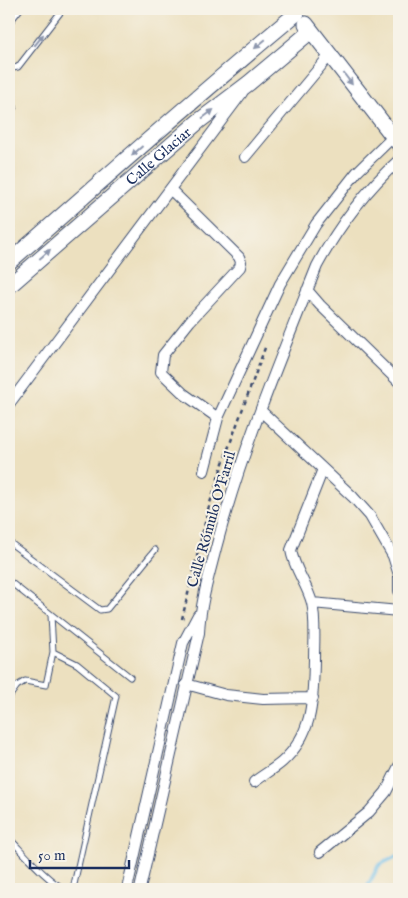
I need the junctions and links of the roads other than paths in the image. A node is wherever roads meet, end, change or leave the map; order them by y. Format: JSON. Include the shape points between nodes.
{"nodes":[{"id":1,"x":20,"y":9,"type":"edge"},
{"id":2,"x":63,"y":9,"type":"edge"},
{"id":3,"x":296,"y":11,"type":"edge"},
{"id":4,"x":9,"y":23,"type":"edge"},
{"id":5,"x":311,"y":30,"type":"junction"},
{"id":6,"x":330,"y":55,"type":"junction"},
{"id":7,"x":9,"y":64,"type":"edge"},
{"id":8,"x":249,"y":83,"type":"junction"},
{"id":9,"x":14,"y":107,"type":"dead end"},
{"id":10,"x":9,"y":113,"type":"edge"},
{"id":11,"x":397,"y":137,"type":"edge"},
{"id":12,"x":245,"y":157,"type":"dead end"},
{"id":13,"x":399,"y":160,"type":"edge"},
{"id":14,"x":391,"y":168,"type":"junction"},
{"id":15,"x":399,"y":176,"type":"edge"},
{"id":16,"x":170,"y":189,"type":"junction"},
{"id":17,"x":9,"y":262,"type":"edge"},
{"id":18,"x":9,"y":286,"type":"edge"},
{"id":19,"x":307,"y":290,"type":"junction"},
{"id":20,"x":399,"y":382,"type":"edge"},
{"id":21,"x":9,"y":404,"type":"edge"},
{"id":22,"x":261,"y":411,"type":"junction"},
{"id":23,"x":218,"y":418,"type":"junction"},
{"id":24,"x":323,"y":469,"type":"junction"},
{"id":25,"x":204,"y":470,"type":"dead end"},
{"id":26,"x":9,"y":542,"type":"edge"},
{"id":27,"x":155,"y":550,"type":"dead end"},
{"id":28,"x":9,"y":581,"type":"edge"},
{"id":29,"x":399,"y":591,"type":"edge"},
{"id":30,"x":312,"y":603,"type":"junction"},
{"id":31,"x":399,"y":611,"type":"edge"},
{"id":32,"x":200,"y":612,"type":"junction"},
{"id":33,"x":51,"y":615,"type":"junction"},
{"id":34,"x":53,"y":652,"type":"junction"},
{"id":35,"x":130,"y":677,"type":"dead end"},
{"id":36,"x":186,"y":684,"type":"junction"},
{"id":37,"x":9,"y":697,"type":"edge"},
{"id":38,"x":313,"y":698,"type":"junction"},
{"id":39,"x":399,"y":766,"type":"edge"},
{"id":40,"x":254,"y":782,"type":"dead end"},
{"id":41,"x":9,"y":838,"type":"edge"},
{"id":42,"x":320,"y":852,"type":"dead end"},
{"id":43,"x":65,"y":889,"type":"edge"},
{"id":44,"x":73,"y":889,"type":"edge"},
{"id":45,"x":127,"y":889,"type":"edge"},
{"id":46,"x":140,"y":889,"type":"edge"}],
"edges":[{"from":1,"to":4,"type":"lane"},
{"from":7,"to":2,"type":"lane","one_way":true,"via":[[13,68],[18,67]]},
{"from":3,"to":5,"type":"street"},
{"from":3,"to":17,"type":"street","name":"Calle Glaciar","one_way":true},
{"from":5,"to":6,"type":"street"},
{"from":5,"to":8,"type":"street","name":"Calle Glaciar"},
{"from":6,"to":11,"type":"street","one_way":true},
{"from":6,"to":12,"type":"street"},
{"from":8,"to":16,"type":"street"},
{"from":18,"to":8,"type":"street","name":"Calle Glaciar","one_way":true,"via":[[199,121]]},
{"from":9,"to":10,"type":"lane"},
{"from":11,"to":23,"type":"street","via":[[357,172],[316,224],[280,284]]},
{"from":13,"to":14,"type":"street","name":"Calle Rómulo O'Farril"},
{"from":14,"to":15,"type":"lane"},
{"from":14,"to":19,"type":"street","name":"Calle Rómulo O'Farril","via":[[345,220],[328,245]]},
{"from":16,"to":21,"type":"street"},
{"from":16,"to":23,"type":"street","via":[[241,262],[163,355],[161,372],[184,394]]},
{"from":19,"to":20,"type":"street"},
{"from":19,"to":22,"type":"street","name":"Calle Rómulo O'Farril"},
{"from":22,"to":24,"type":"street"},
{"from":22,"to":32,"type":"street","name":"Calle Rómulo O'Farril","via":[[223,524]]},
{"from":23,"to":25,"type":"street"},
{"from":24,"to":29,"type":"street","via":[[370,516],[393,556],[399,575]]},
{"from":24,"to":30,"type":"street","via":[[291,550],[293,563]]},
{"from":26,"to":27,"type":"lane","via":[[100,610],[107,609]]},
{"from":28,"to":33,"type":"lane"},
{"from":30,"to":31,"type":"street"},
{"from":30,"to":38,"type":"street"},
{"from":32,"to":36,"type":"street","name":"Calle Rómulo O'Farril","via":[[199,633]]},
{"from":32,"to":45,"type":"street","via":[[182,643]]},
{"from":33,"to":34,"type":"lane"},
{"from":33,"to":35,"type":"lane"},
{"from":34,"to":37,"type":"lane","via":[[46,685],[25,681]]},
{"from":34,"to":44,"type":"lane","via":[[77,664],[116,696]]},
{"from":36,"to":38,"type":"street","via":[[244,697]]},
{"from":36,"to":46,"type":"street","name":"Calle Rómulo O'Farril"},
{"from":38,"to":40,"type":"street","via":[[307,728],[296,746],[282,762]]},
{"from":39,"to":42,"type":"street","via":[[386,792],[370,812]]},
{"from":41,"to":43,"type":"lane","via":[[46,876]]}]}
